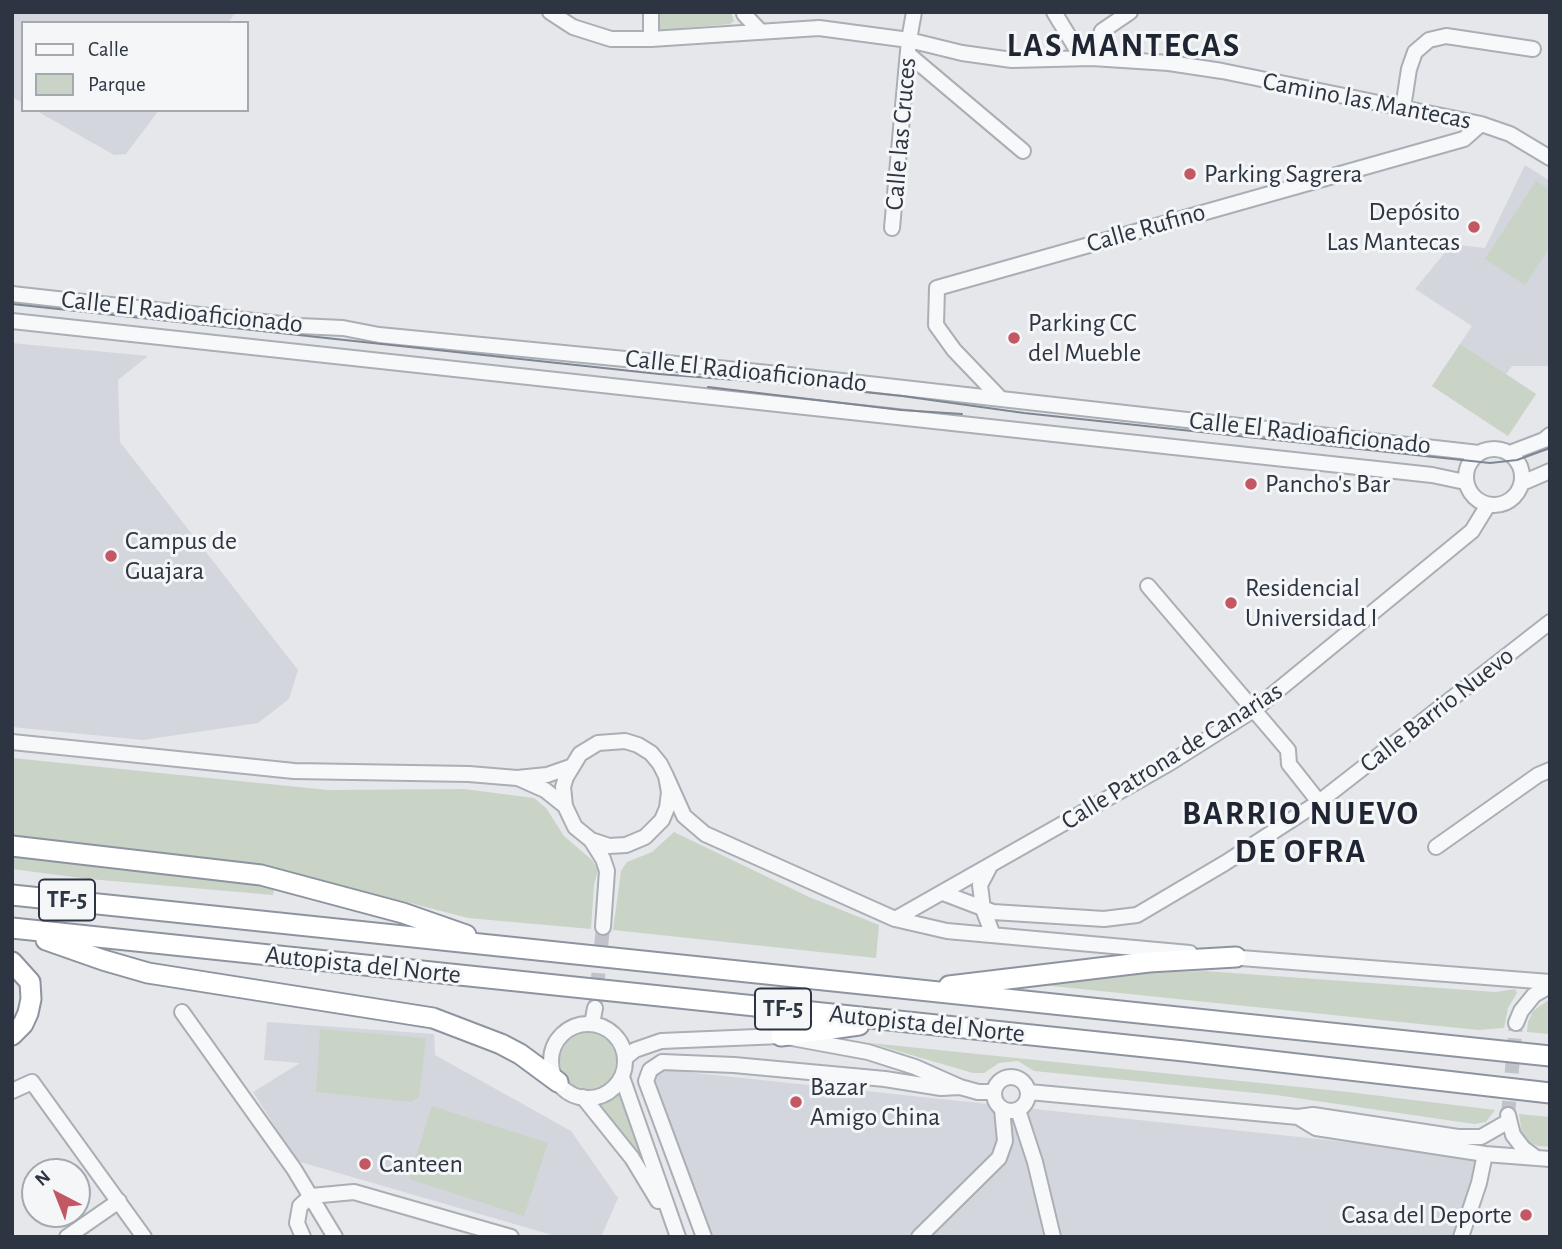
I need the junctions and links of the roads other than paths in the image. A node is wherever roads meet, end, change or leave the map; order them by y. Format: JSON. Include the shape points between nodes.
{"nodes":[{"id":1,"x":550,"y":12,"type":"edge"},
{"id":2,"x":914,"y":12,"type":"edge"},
{"id":3,"x":1054,"y":12,"type":"edge"},
{"id":4,"x":1130,"y":12,"type":"edge"},
{"id":5,"x":650,"y":13,"type":"edge"},
{"id":6,"x":743,"y":13,"type":"edge"},
{"id":7,"x":761,"y":32,"type":"junction"},
{"id":8,"x":737,"y":34,"type":"junction"},
{"id":9,"x":651,"y":39,"type":"junction"},
{"id":10,"x":908,"y":47,"type":"junction"},
{"id":11,"x":1533,"y":49,"type":"dead end"},
{"id":12,"x":1087,"y":58,"type":"junction"},
{"id":13,"x":1403,"y":108,"type":"junction"},
{"id":14,"x":1480,"y":124,"type":"junction"},
{"id":15,"x":1023,"y":151,"type":"dead end"},
{"id":16,"x":1550,"y":158,"type":"edge"},
{"id":17,"x":892,"y":228,"type":"dead end"},
{"id":18,"x":12,"y":294,"type":"edge"},
{"id":19,"x":12,"y":321,"type":"edge"},
{"id":20,"x":1000,"y":398,"type":"junction"},
{"id":21,"x":1550,"y":435,"type":"edge"},
{"id":22,"x":1479,"y":453,"type":"junction"},
{"id":23,"x":1510,"y":453,"type":"junction"},
{"id":24,"x":1550,"y":471,"type":"edge"},
{"id":25,"x":1465,"y":482,"type":"junction"},
{"id":26,"x":1522,"y":483,"type":"junction"},
{"id":27,"x":1488,"y":505,"type":"junction"},
{"id":28,"x":1148,"y":586,"type":"dead end"},
{"id":29,"x":1550,"y":622,"type":"edge"},
{"id":30,"x":1255,"y":709,"type":"junction"},
{"id":31,"x":12,"y":742,"type":"edge"},
{"id":32,"x":570,"y":767,"type":"junction"},
{"id":33,"x":1550,"y":770,"type":"edge"},
{"id":34,"x":666,"y":776,"type":"junction"},
{"id":35,"x":517,"y":778,"type":"junction"},
{"id":36,"x":1319,"y":802,"type":"junction"},
{"id":37,"x":565,"y":806,"type":"junction"},
{"id":38,"x":591,"y":840,"type":"junction"},
{"id":39,"x":626,"y":845,"type":"junction"},
{"id":40,"x":12,"y":846,"type":"edge"},
{"id":41,"x":1436,"y":847,"type":"dead end"},
{"id":42,"x":990,"y":867,"type":"junction"},
{"id":43,"x":607,"y":871,"type":"junction"},
{"id":44,"x":943,"y":893,"type":"junction"},
{"id":45,"x":12,"y":895,"type":"edge"},
{"id":46,"x":982,"y":909,"type":"junction"},
{"id":47,"x":895,"y":919,"type":"junction"},
{"id":48,"x":603,"y":927,"type":"tunnel mouth"},
{"id":49,"x":14,"y":928,"type":"edge"},
{"id":50,"x":993,"y":935,"type":"junction"},
{"id":51,"x":496,"y":946,"type":"junction"},
{"id":52,"x":1236,"y":957,"type":"junction"},
{"id":53,"x":12,"y":962,"type":"edge"},
{"id":54,"x":1550,"y":984,"type":"edge"},
{"id":55,"x":917,"y":990,"type":"junction"},
{"id":56,"x":595,"y":1008,"type":"tunnel mouth"},
{"id":57,"x":181,"y":1012,"type":"dead end"},
{"id":58,"x":890,"y":1020,"type":"junction"},
{"id":59,"x":1516,"y":1023,"type":"tunnel mouth"},
{"id":60,"x":592,"y":1024,"type":"junction"},
{"id":61,"x":12,"y":1035,"type":"edge"},
{"id":62,"x":780,"y":1036,"type":"junction"},
{"id":63,"x":1550,"y":1056,"type":"edge"},
{"id":64,"x":625,"y":1058,"type":"junction"},
{"id":65,"x":622,"y":1077,"type":"junction"},
{"id":66,"x":558,"y":1082,"type":"junction"},
{"id":67,"x":960,"y":1087,"type":"junction"},
{"id":68,"x":12,"y":1091,"type":"edge"},
{"id":69,"x":994,"y":1092,"type":"junction"},
{"id":70,"x":1029,"y":1092,"type":"junction"},
{"id":71,"x":1550,"y":1093,"type":"edge"},
{"id":72,"x":583,"y":1097,"type":"junction"},
{"id":73,"x":1002,"y":1109,"type":"junction"},
{"id":74,"x":1018,"y":1110,"type":"junction"},
{"id":75,"x":1298,"y":1118,"type":"junction"},
{"id":76,"x":1485,"y":1154,"type":"junction"},
{"id":77,"x":1542,"y":1158,"type":"edge"},
{"id":78,"x":311,"y":1196,"type":"junction"},
{"id":79,"x":118,"y":1201,"type":"junction"},
{"id":80,"x":675,"y":1230,"type":"edge"},
{"id":81,"x":67,"y":1237,"type":"edge"},
{"id":82,"x":144,"y":1237,"type":"edge"},
{"id":83,"x":303,"y":1237,"type":"edge"},
{"id":84,"x":335,"y":1237,"type":"edge"},
{"id":85,"x":511,"y":1237,"type":"edge"},
{"id":86,"x":704,"y":1237,"type":"edge"},
{"id":87,"x":919,"y":1237,"type":"edge"},
{"id":88,"x":1053,"y":1237,"type":"edge"},
{"id":89,"x":1461,"y":1237,"type":"edge"}],
"edges":[{"from":1,"to":9,"type":"street","name":"Camino las Mantecas","via":[[573,27],[611,39]]},
{"from":2,"to":10,"type":"street","name":"Calle las Cruces"},
{"from":3,"to":12,"type":"street"},
{"from":4,"to":12,"type":"street","via":[[1102,31]]},
{"from":5,"to":9,"type":"street"},
{"from":6,"to":7,"type":"street"},
{"from":6,"to":8,"type":"street"},
{"from":7,"to":8,"type":"street","name":"Camino las Mantecas"},
{"from":7,"to":10,"type":"street","name":"Camino las Mantecas","via":[[819,28]]},
{"from":8,"to":9,"type":"street","name":"Camino las Mantecas"},
{"from":10,"to":12,"type":"street","name":"Camino las Mantecas","via":[[1012,60]]},
{"from":10,"to":15,"type":"street"},
{"from":10,"to":17,"type":"street","name":"Calle las Cruces"},
{"from":11,"to":13,"type":"street","via":[[1446,36],[1429,40],[1415,52]]},
{"from":12,"to":13,"type":"street","name":"Camino las Mantecas","via":[[1222,71]]},
{"from":13,"to":14,"type":"street","name":"Camino las Mantecas"},
{"from":14,"to":16,"type":"street","name":"Camino las Mantecas","via":[[1510,134]]},
{"from":14,"to":20,"type":"street","name":"Calle Rufino","via":[[1464,139],[937,288],[936,325]]},
{"from":18,"to":20,"type":"street","name":"Calle El Radioaficionado"},
{"from":19,"to":25,"type":"street","name":"Calle El Radioaficionado"},
{"from":20,"to":22,"type":"street","name":"Calle El Radioaficionado"},
{"from":21,"to":23,"type":"street"},
{"from":22,"to":23,"type":"street","via":[[1500,449]]},
{"from":22,"to":25,"type":"street","via":[[1468,464]]},
{"from":23,"to":26,"type":"street","via":[[1521,468]]},
{"from":24,"to":26,"type":"street"},
{"from":25,"to":27,"type":"street","via":[[1471,494]]},
{"from":26,"to":27,"type":"street","via":[[1513,498]]},
{"from":27,"to":30,"type":"street","name":"Calle Patrona de Canarias","via":[[1472,531]]},
{"from":28,"to":30,"type":"street"},
{"from":29,"to":36,"type":"street","name":"Calle Barrio Nuevo"},
{"from":30,"to":36,"type":"street"},
{"from":30,"to":42,"type":"street","name":"Calle Patrona de Canarias"},
{"from":31,"to":35,"type":"street","via":[[294,772]]},
{"from":32,"to":34,"type":"street","via":[[589,748],[625,741],[650,753]]},
{"from":32,"to":35,"type":"street"},
{"from":32,"to":37,"type":"street","via":[[563,787]]},
{"from":33,"to":41,"type":"street"},
{"from":34,"to":39,"type":"street","via":[[669,792],[662,820],[645,837]]},
{"from":34,"to":47,"type":"street","via":[[684,816],[705,835]]},
{"from":35,"to":37,"type":"street","via":[[545,790]]},
{"from":36,"to":46,"type":"street","name":"Calle Barrio Nuevo","via":[[1138,915],[1104,919]]},
{"from":37,"to":38,"type":"street","via":[[575,827]]},
{"from":38,"to":39,"type":"street"},
{"from":38,"to":43,"type":"street"},
{"from":39,"to":43,"type":"street"},
{"from":40,"to":51,"type":"highway","via":[[261,875],[403,913]]},
{"from":42,"to":44,"type":"street","name":"Calle Patrona de Canarias"},
{"from":42,"to":46,"type":"street","via":[[980,885]]},
{"from":43,"to":48,"type":"street"},
{"from":44,"to":46,"type":"street","name":"Calle Barrio Nuevo"},
{"from":44,"to":47,"type":"street","name":"Calle Patrona de Canarias"},
{"from":45,"to":51,"type":"highway","name":"Autopista del Norte","number":"TF-5"},
{"from":46,"to":50,"type":"street"},
{"from":47,"to":50,"type":"street"},
{"from":49,"to":58,"type":"highway","name":"Autopista del Norte","number":"TF-5"},
{"from":49,"to":66,"type":"highway","via":[[148,973],[433,1018],[501,1044]]},
{"from":50,"to":52,"type":"street"},
{"from":51,"to":55,"type":"highway","name":"Autopista del Norte","number":"TF-5"},
{"from":52,"to":54,"type":"street"},
{"from":52,"to":55,"type":"highway","via":[[1149,962]]},
{"from":53,"to":61,"type":"highway","via":[[30,982],[31,999],[23,1024]]},
{"from":54,"to":59,"type":"street","via":[[1534,995]]},
{"from":55,"to":63,"type":"highway","name":"Autopista del Norte","number":"TF-5"},
{"from":56,"to":60,"type":"street"},
{"from":57,"to":78,"type":"street"},
{"from":58,"to":62,"type":"highway"},
{"from":58,"to":71,"type":"highway","name":"Autopista del Norte","number":"TF-5"},
{"from":60,"to":64,"type":"street","via":[[611,1031]]},
{"from":60,"to":66,"type":"street","via":[[569,1029],[560,1037],[551,1059]]},
{"from":62,"to":64,"type":"street","via":[[661,1041]]},
{"from":62,"to":67,"type":"street","via":[[868,1052]]},
{"from":64,"to":65,"type":"street"},
{"from":65,"to":72,"type":"street","via":[[606,1093]]},
{"from":65,"to":80,"type":"street"},
{"from":66,"to":72,"type":"street"},
{"from":67,"to":69,"type":"street"},
{"from":67,"to":86,"type":"street","via":[[662,1062],[650,1070],[646,1082]]},
{"from":68,"to":79,"type":"street","via":[[32,1082]]},
{"from":69,"to":70,"type":"street","via":[[1003,1079],[1014,1077],[1024,1082]]},
{"from":69,"to":73,"type":"street"},
{"from":70,"to":74,"type":"street","via":[[1027,1102]]},
{"from":70,"to":75,"type":"street"},
{"from":72,"to":80,"type":"street","via":[[632,1158]]},
{"from":73,"to":74,"type":"street"},
{"from":73,"to":87,"type":"street","via":[[1005,1141],[999,1158]]},
{"from":74,"to":88,"type":"street"},
{"from":75,"to":76,"type":"street","via":[[1316,1128]]},
{"from":75,"to":77,"type":"street","via":[[1313,1115],[1458,1138],[1481,1137],[1508,1118],[1523,1147]]},
{"from":76,"to":77,"type":"street"},
{"from":76,"to":89,"type":"street"},
{"from":78,"to":83,"type":"street","via":[[298,1215]]},
{"from":78,"to":84,"type":"street"},
{"from":78,"to":85,"type":"street","via":[[354,1192]]},
{"from":79,"to":81,"type":"street"},
{"from":79,"to":82,"type":"street"}]}
